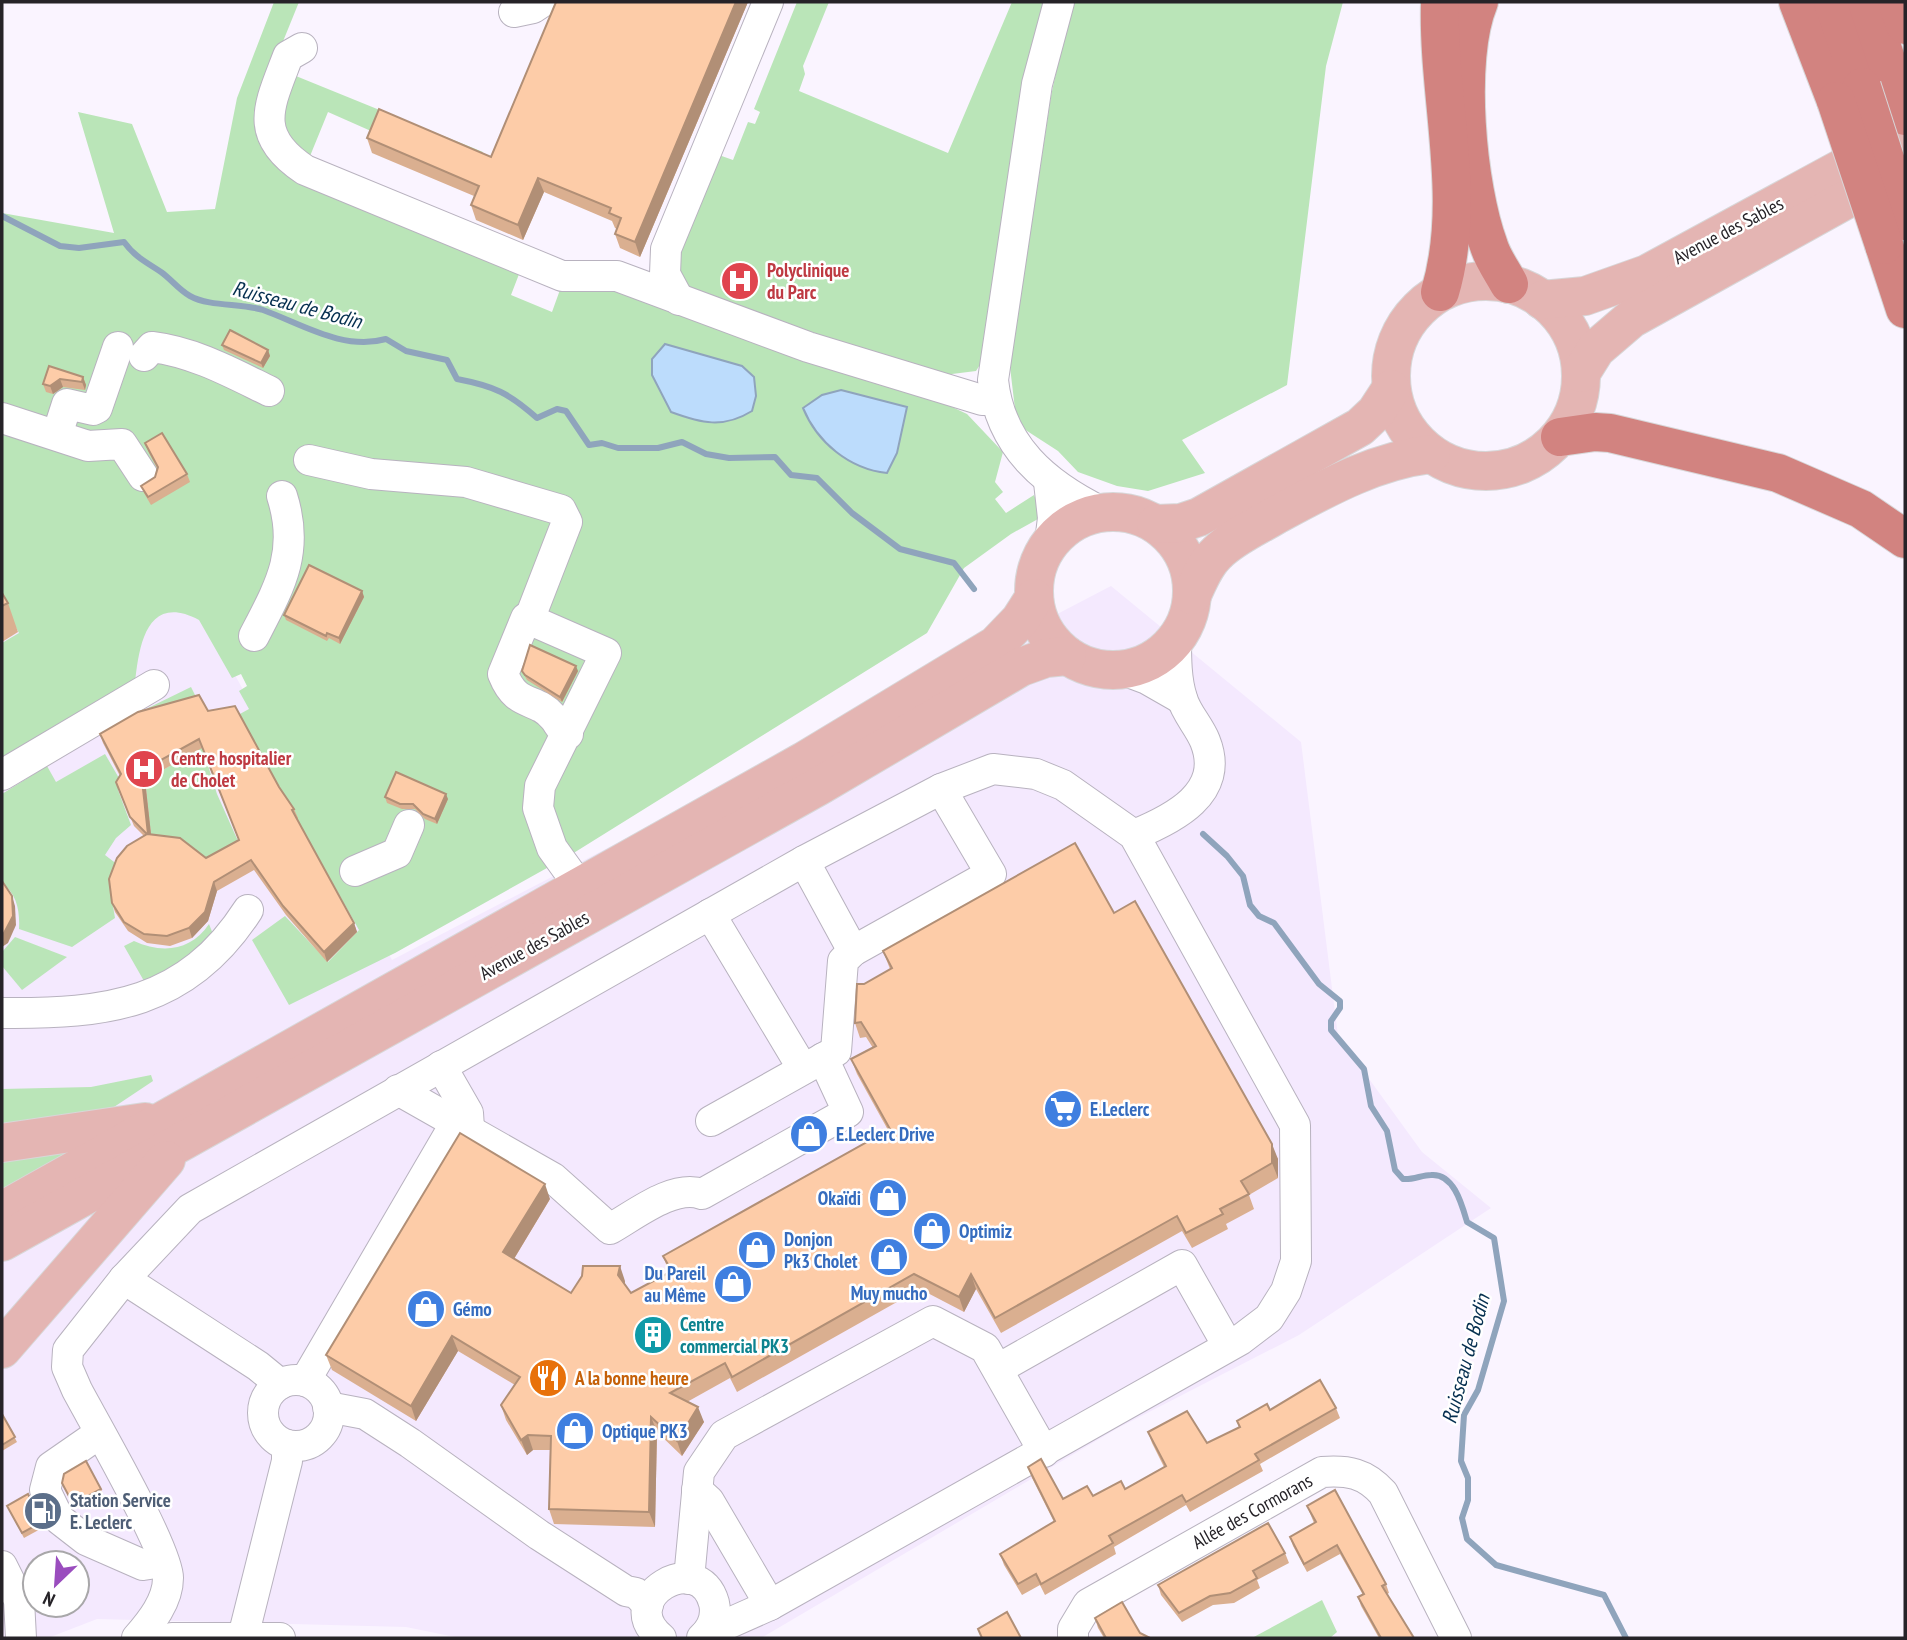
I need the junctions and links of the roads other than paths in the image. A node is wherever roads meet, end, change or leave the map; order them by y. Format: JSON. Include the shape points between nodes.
{"nodes":[{"id":1,"x":542,"y":2,"type":"edge"},
{"id":2,"x":768,"y":2,"type":"edge"},
{"id":3,"x":1059,"y":2,"type":"edge"},
{"id":4,"x":1440,"y":2,"type":"edge"},
{"id":5,"x":1479,"y":2,"type":"edge"},
{"id":6,"x":1798,"y":2,"type":"edge"},
{"id":7,"x":1833,"y":2,"type":"edge"},
{"id":8,"x":1867,"y":2,"type":"edge"},
{"id":9,"x":1897,"y":2,"type":"edge"},
{"id":10,"x":514,"y":12,"type":"dead end"},
{"id":11,"x":1905,"y":25,"type":"edge"},
{"id":12,"x":303,"y":48,"type":"dead end"},
{"id":13,"x":1862,"y":85,"type":"junction"},
{"id":14,"x":1905,"y":116,"type":"edge"},
{"id":15,"x":1905,"y":134,"type":"edge"},
{"id":16,"x":1905,"y":167,"type":"edge"},
{"id":17,"x":1895,"y":233,"type":"edge"},
{"id":18,"x":1440,"y":292,"type":"junction"},
{"id":19,"x":1526,"y":292,"type":"junction"},
{"id":20,"x":679,"y":300,"type":"junction"},
{"id":21,"x":1905,"y":309,"type":"edge"},
{"id":22,"x":132,"y":352,"type":"junction"},
{"id":23,"x":1581,"y":373,"type":"junction"},
{"id":24,"x":1391,"y":389,"type":"junction"},
{"id":25,"x":269,"y":391,"type":"dead end"},
{"id":26,"x":995,"y":400,"type":"junction"},
{"id":27,"x":2,"y":418,"type":"edge"},
{"id":28,"x":57,"y":435,"type":"junction"},
{"id":29,"x":1560,"y":437,"type":"junction"},
{"id":30,"x":122,"y":444,"type":"junction"},
{"id":31,"x":1431,"y":454,"type":"junction"},
{"id":32,"x":309,"y":460,"type":"dead end"},
{"id":33,"x":143,"y":476,"type":"dead end"},
{"id":34,"x":1049,"y":482,"type":"junction"},
{"id":35,"x":282,"y":495,"type":"dead end"},
{"id":36,"x":1102,"y":512,"type":"junction"},
{"id":37,"x":1156,"y":524,"type":"junction"},
{"id":38,"x":1905,"y":539,"type":"edge"},
{"id":39,"x":1050,"y":542,"type":"junction"},
{"id":40,"x":1192,"y":595,"type":"junction"},
{"id":41,"x":1034,"y":598,"type":"junction"},
{"id":42,"x":529,"y":620,"type":"junction"},
{"id":43,"x":254,"y":636,"type":"dead end"},
{"id":44,"x":1176,"y":639,"type":"junction"},
{"id":45,"x":1068,"y":656,"type":"junction"},
{"id":46,"x":1123,"y":670,"type":"junction"},
{"id":47,"x":155,"y":685,"type":"dead end"},
{"id":48,"x":1182,"y":699,"type":"junction"},
{"id":49,"x":568,"y":734,"type":"junction"},
{"id":50,"x":2,"y":775,"type":"edge"},
{"id":51,"x":941,"y":789,"type":"junction"},
{"id":52,"x":409,"y":825,"type":"dead end"},
{"id":53,"x":1134,"y":835,"type":"junction"},
{"id":54,"x":804,"y":861,"type":"junction"},
{"id":55,"x":355,"y":871,"type":"dead end"},
{"id":56,"x":580,"y":887,"type":"junction"},
{"id":57,"x":248,"y":910,"type":"dead end"},
{"id":58,"x":710,"y":914,"type":"junction"},
{"id":59,"x":852,"y":951,"type":"junction"},
{"id":60,"x":2,"y":1013,"type":"edge"},
{"id":61,"x":813,"y":1064,"type":"junction"},
{"id":62,"x":441,"y":1066,"type":"junction"},
{"id":63,"x":398,"y":1090,"type":"junction"},
{"id":64,"x":711,"y":1121,"type":"dead end"},
{"id":65,"x":465,"y":1126,"type":"junction"},
{"id":66,"x":176,"y":1129,"type":"junction"},
{"id":67,"x":2,"y":1143,"type":"edge"},
{"id":68,"x":2,"y":1211,"type":"edge"},
{"id":69,"x":2,"y":1242,"type":"edge"},
{"id":70,"x":124,"y":1279,"type":"junction"},
{"id":71,"x":1234,"y":1343,"type":"junction"},
{"id":72,"x":2,"y":1349,"type":"edge"},
{"id":73,"x":998,"y":1369,"type":"junction"},
{"id":74,"x":292,"y":1383,"type":"junction"},
{"id":75,"x":328,"y":1407,"type":"junction"},
{"id":76,"x":100,"y":1433,"type":"junction"},
{"id":77,"x":287,"y":1445,"type":"junction"},
{"id":78,"x":1044,"y":1452,"type":"junction"},
{"id":79,"x":697,"y":1490,"type":"junction"},
{"id":80,"x":163,"y":1562,"type":"junction"},
{"id":81,"x":2,"y":1566,"type":"edge"},
{"id":82,"x":689,"y":1579,"type":"junction"},
{"id":83,"x":770,"y":1605,"type":"junction"},
{"id":84,"x":2,"y":1616,"type":"edge"},
{"id":85,"x":650,"y":1625,"type":"edge"},
{"id":86,"x":704,"y":1636,"type":"edge"},
{"id":87,"x":243,"y":1637,"type":"edge"},
{"id":88,"x":20,"y":1638,"type":"edge"},
{"id":89,"x":136,"y":1638,"type":"edge"},
{"id":90,"x":172,"y":1638,"type":"edge"},
{"id":91,"x":280,"y":1638,"type":"edge"},
{"id":92,"x":1073,"y":1638,"type":"edge"},
{"id":93,"x":1456,"y":1638,"type":"edge"}],
"edges":[{"from":1,"to":10,"type":"street"},
{"from":2,"to":20,"type":"street","via":[[666,249],[665,274]]},
{"from":3,"to":26,"type":"street","via":[[1037,84],[995,363]]},
{"from":4,"to":18,"type":"highway","via":[[1451,208]]},
{"from":5,"to":19,"type":"highway","via":[[1469,34],[1465,75],[1473,167],[1490,249]]},
{"from":6,"to":13,"type":"highway"},
{"from":7,"to":13,"type":"highway"},
{"from":8,"to":13,"type":"highway"},
{"from":9,"to":11,"type":"highway"},
{"from":12,"to":20,"type":"street","via":[[288,56],[271,103],[270,132],[283,155],[305,170],[562,276],[617,276]]},
{"from":13,"to":14,"type":"highway"},
{"from":13,"to":17,"type":"highway","bridge":true},
{"from":15,"to":19,"type":"main road","name":"Avenue des Sables","via":[[1647,274],[1585,296]]},
{"from":16,"to":23,"type":"main road","name":"Avenue des Sables","via":[[1630,319],[1596,349]]},
{"from":17,"to":21,"type":"highway"},
{"from":18,"to":19,"type":"main road","via":[[1474,282]]},
{"from":18,"to":24,"type":"main road","via":[[1421,306],[1401,333],[1391,366]]},
{"from":19,"to":23,"type":"main road","via":[[1562,320],[1576,345]]},
{"from":20,"to":26,"type":"street","via":[[808,347],[982,400]]},
{"from":22,"to":25,"type":"street","via":[[171,349]]},
{"from":22,"to":28,"type":"street","via":[[97,408],[67,404]]},
{"from":22,"to":30,"type":"street","via":[[118,404]]},
{"from":23,"to":29,"type":"main road","via":[[1576,407]]},
{"from":24,"to":31,"type":"main road","via":[[1398,414]]},
{"from":24,"to":37,"type":"main road","via":[[1360,427],[1199,517]]},
{"from":26,"to":34,"type":"street","via":[[1009,436]]},
{"from":27,"to":28,"type":"street"},
{"from":28,"to":30,"type":"street","via":[[88,446]]},
{"from":29,"to":31,"type":"main road","via":[[1513,468],[1485,472],[1456,467]]},
{"from":29,"to":38,"type":"highway","via":[[1610,433],[1778,473],[1861,509]]},
{"from":30,"to":33,"type":"street"},
{"from":31,"to":40,"type":"main road","via":[[1397,460],[1340,480],[1245,533],[1216,553]]},
{"from":32,"to":42,"type":"street","via":[[371,474],[466,482],[561,510],[567,522]]},
{"from":34,"to":36,"type":"street"},
{"from":34,"to":39,"type":"street"},
{"from":35,"to":43,"type":"street","via":[[290,522],[286,571]]},
{"from":36,"to":37,"type":"main road","via":[[1121,512]]},
{"from":36,"to":39,"type":"main road","via":[[1073,522]]},
{"from":37,"to":40,"type":"main road","via":[[1184,554]]},
{"from":39,"to":41,"type":"main road","via":[[1037,569]]},
{"from":40,"to":44,"type":"main road","via":[[1190,611]]},
{"from":41,"to":45,"type":"main road","via":[[1044,631]]},
{"from":41,"to":56,"type":"main road","name":"Avenue des Sables","via":[[996,645],[804,761]]},
{"from":42,"to":49,"type":"street","via":[[526,618],[503,674],[512,694],[553,716]]},
{"from":42,"to":49,"type":"street","via":[[606,653]]},
{"from":44,"to":46,"type":"main road","via":[[1152,660]]},
{"from":44,"to":48,"type":"street"},
{"from":45,"to":46,"type":"main road","via":[[1103,670]]},
{"from":45,"to":66,"type":"main road","name":"Avenue des Sables","via":[[1021,667],[807,793]]},
{"from":46,"to":48,"type":"street"},
{"from":47,"to":50,"type":"street"},
{"from":48,"to":53,"type":"street","via":[[1206,744],[1206,781],[1188,807]]},
{"from":49,"to":56,"type":"street","via":[[540,786],[538,808],[552,848]]},
{"from":51,"to":53,"type":"street","via":[[993,769],[1036,774],[1063,785]]},
{"from":51,"to":54,"type":"street"},
{"from":51,"to":59,"type":"street","via":[[991,874]]},
{"from":52,"to":55,"type":"street","via":[[397,853]]},
{"from":53,"to":71,"type":"street","via":[[1295,1125],[1296,1261],[1286,1291],[1269,1318]]},
{"from":54,"to":58,"type":"street"},
{"from":54,"to":59,"type":"street"},
{"from":56,"to":66,"type":"main road","name":"Avenue des Sables"},
{"from":57,"to":60,"type":"street","via":[[234,933],[185,979],[151,995],[108,1007],[59,1013]]},
{"from":58,"to":61,"type":"street"},
{"from":58,"to":62,"type":"street"},
{"from":59,"to":61,"type":"street","via":[[843,961],[836,1051]]},
{"from":61,"to":64,"type":"street"},
{"from":61,"to":65,"type":"street","via":[[848,1112],[702,1194],[689,1190],[672,1195],[610,1229],[553,1178]]},
{"from":62,"to":63,"type":"street"},
{"from":62,"to":65,"type":"street","via":[[468,1113]]},
{"from":63,"to":65,"type":"street"},
{"from":63,"to":70,"type":"street","via":[[190,1209]]},
{"from":65,"to":74,"type":"street","via":[[451,1131]]},
{"from":66,"to":67,"type":"main road"},
{"from":66,"to":68,"type":"main road","name":"Avenue des Sables"},
{"from":66,"to":69,"type":"main road","name":"Avenue des Sables"},
{"from":66,"to":72,"type":"main road"},
{"from":70,"to":74,"type":"street"},
{"from":70,"to":76,"type":"street","via":[[68,1350],[67,1367]]},
{"from":71,"to":73,"type":"street","via":[[1182,1265]]},
{"from":71,"to":78,"type":"street"},
{"from":73,"to":78,"type":"street"},
{"from":73,"to":79,"type":"street","via":[[985,1348],[933,1321],[724,1436],[699,1472]]},
{"from":74,"to":75,"type":"street","via":[[320,1390]]},
{"from":74,"to":77,"type":"street","via":[[271,1391],[263,1411],[269,1432]]},
{"from":75,"to":77,"type":"street","via":[[326,1428],[319,1437],[298,1446]]},
{"from":75,"to":85,"type":"street","via":[[365,1414],[539,1535],[636,1593]]},
{"from":76,"to":80,"type":"street"},
{"from":76,"to":80,"type":"street","via":[[51,1467],[45,1490],[59,1519],[86,1540],[143,1565]]},
{"from":77,"to":87,"type":"street","via":[[287,1461]]},
{"from":78,"to":83,"type":"street"},
{"from":79,"to":82,"type":"street"},
{"from":79,"to":83,"type":"street","via":[[709,1501]]},
{"from":80,"to":89,"type":"street","via":[[169,1576],[166,1596]]},
{"from":81,"to":88,"type":"street","via":[[19,1600]]},
{"from":82,"to":85,"type":"street","via":[[667,1580],[651,1595]]},
{"from":82,"to":86,"type":"street","via":[[700,1583],[713,1601],[715,1612]]},
{"from":83,"to":86,"type":"street"},
{"from":84,"to":88,"type":"street"},
{"from":87,"to":90,"type":"street"},
{"from":87,"to":91,"type":"street"},
{"from":92,"to":93,"type":"street","name":"Allée des Cormorans","via":[[1073,1629],[1088,1604],[1322,1472],[1344,1470],[1369,1478],[1383,1493]]}]}
